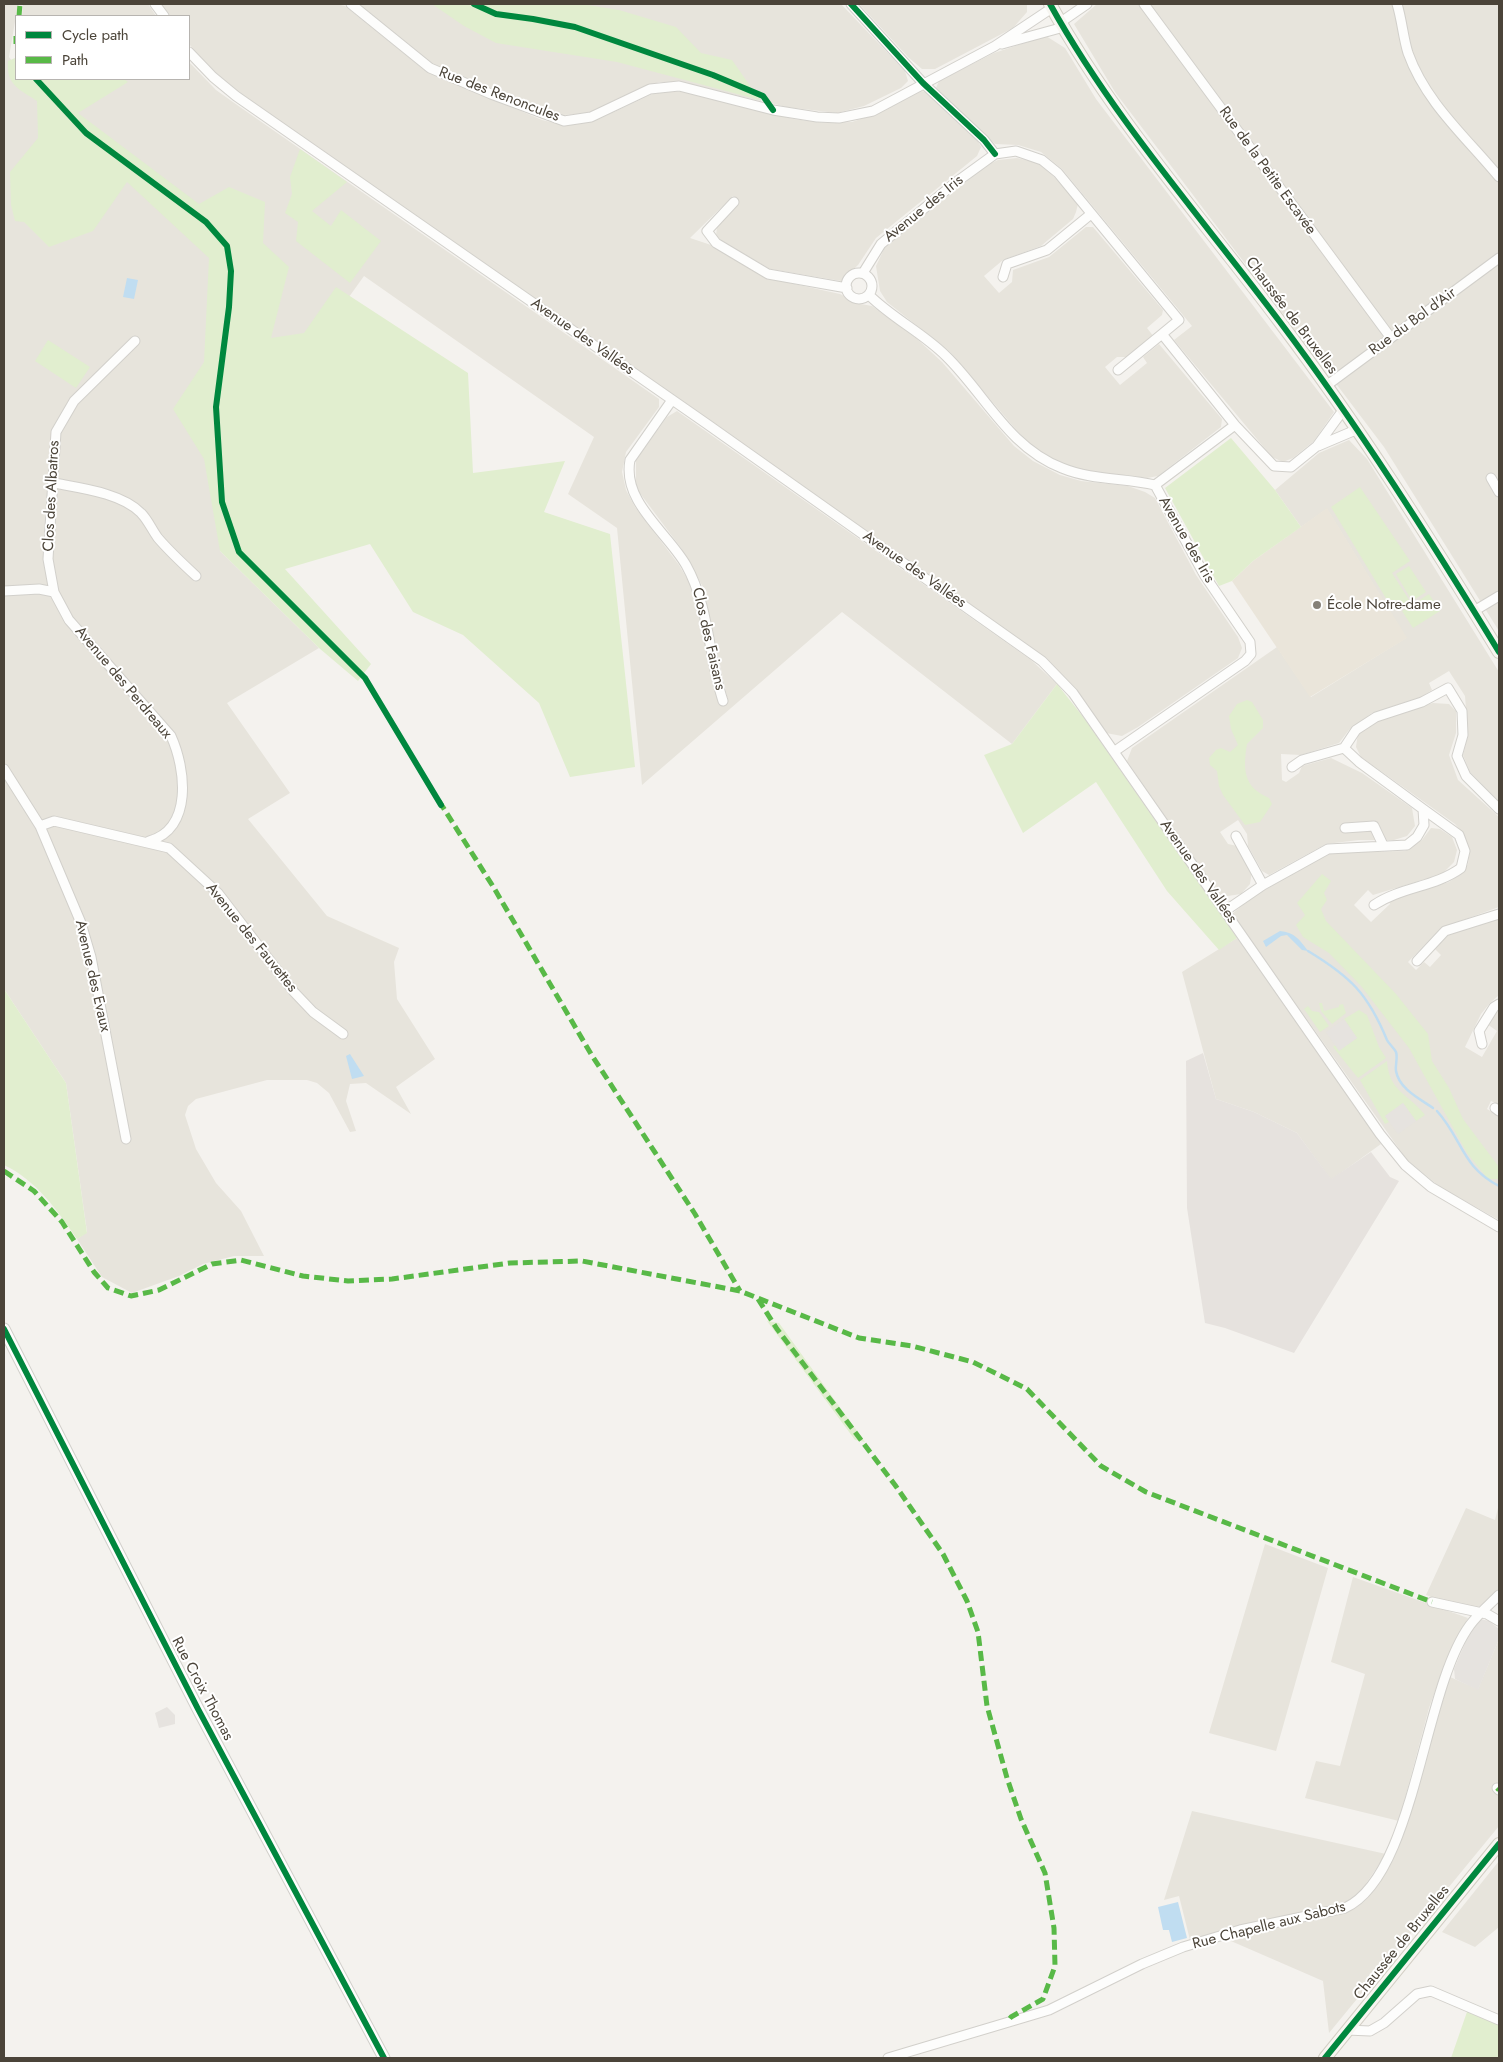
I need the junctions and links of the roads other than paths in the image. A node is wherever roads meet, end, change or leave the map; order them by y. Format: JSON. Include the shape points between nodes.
{"nodes":[{"id":1,"x":155,"y":4,"type":"edge"},
{"id":2,"x":351,"y":4,"type":"edge"},
{"id":3,"x":851,"y":4,"type":"edge"},
{"id":4,"x":1087,"y":4,"type":"edge"},
{"id":5,"x":1144,"y":4,"type":"edge"},
{"id":6,"x":1397,"y":4,"type":"edge"},
{"id":7,"x":1051,"y":6,"type":"edge"},
{"id":8,"x":163,"y":15,"type":"edge"},
{"id":9,"x":1062,"y":25,"type":"junction"},
{"id":10,"x":995,"y":46,"type":"junction"},
{"id":11,"x":190,"y":53,"type":"edge"},
{"id":12,"x":923,"y":83,"type":"junction"},
{"id":13,"x":995,"y":154,"type":"junction"},
{"id":14,"x":1499,"y":177,"type":"edge"},
{"id":15,"x":734,"y":202,"type":"dead end"},
{"id":16,"x":1091,"y":214,"type":"junction"},
{"id":17,"x":1499,"y":258,"type":"edge"},
{"id":18,"x":863,"y":273,"type":"junction"},
{"id":19,"x":1003,"y":277,"type":"dead end"},
{"id":20,"x":847,"y":288,"type":"junction"},
{"id":21,"x":869,"y":295,"type":"junction"},
{"id":22,"x":1162,"y":334,"type":"junction"},
{"id":23,"x":1391,"y":338,"type":"junction"},
{"id":24,"x":135,"y":341,"type":"dead end"},
{"id":25,"x":1118,"y":370,"type":"dead end"},
{"id":26,"x":1326,"y":386,"type":"junction"},
{"id":27,"x":672,"y":400,"type":"junction"},
{"id":28,"x":1344,"y":409,"type":"junction"},
{"id":29,"x":1236,"y":425,"type":"junction"},
{"id":30,"x":1358,"y":429,"type":"junction"},
{"id":31,"x":1317,"y":446,"type":"junction"},
{"id":32,"x":1491,"y":478,"type":"dead end"},
{"id":33,"x":54,"y":483,"type":"junction"},
{"id":34,"x":1155,"y":486,"type":"junction"},
{"id":35,"x":1499,"y":492,"type":"edge"},
{"id":36,"x":196,"y":576,"type":"dead end"},
{"id":37,"x":4,"y":591,"type":"edge"},
{"id":38,"x":54,"y":592,"type":"junction"},
{"id":39,"x":1499,"y":596,"type":"edge"},
{"id":40,"x":1474,"y":611,"type":"junction"},
{"id":41,"x":1499,"y":652,"type":"edge"},
{"id":42,"x":723,"y":701,"type":"dead end"},
{"id":43,"x":1344,"y":748,"type":"junction"},
{"id":44,"x":1114,"y":751,"type":"junction"},
{"id":45,"x":1292,"y":767,"type":"dead end"},
{"id":46,"x":4,"y":769,"type":"edge"},
{"id":47,"x":1423,"y":808,"type":"junction"},
{"id":48,"x":1499,"y":809,"type":"edge"},
{"id":49,"x":40,"y":826,"type":"junction"},
{"id":50,"x":1345,"y":828,"type":"dead end"},
{"id":51,"x":1236,"y":836,"type":"dead end"},
{"id":52,"x":148,"y":842,"type":"junction"},
{"id":53,"x":1383,"y":845,"type":"junction"},
{"id":54,"x":1263,"y":885,"type":"junction"},
{"id":55,"x":1374,"y":905,"type":"dead end"},
{"id":56,"x":1225,"y":911,"type":"junction"},
{"id":57,"x":1499,"y":914,"type":"edge"},
{"id":58,"x":1417,"y":960,"type":"dead end"},
{"id":59,"x":1499,"y":1004,"type":"edge"},
{"id":60,"x":344,"y":1034,"type":"dead end"},
{"id":61,"x":1482,"y":1044,"type":"dead end"},
{"id":62,"x":126,"y":1139,"type":"dead end"},
{"id":63,"x":1499,"y":1227,"type":"edge"},
{"id":64,"x":4,"y":1329,"type":"edge"},
{"id":65,"x":1499,"y":1595,"type":"edge"},
{"id":66,"x":1432,"y":1602,"type":"dead end"},
{"id":67,"x":1481,"y":1612,"type":"junction"},
{"id":68,"x":1499,"y":1621,"type":"edge"},
{"id":69,"x":1499,"y":1844,"type":"edge"},
{"id":70,"x":1499,"y":2020,"type":"edge"},
{"id":71,"x":1347,"y":2030,"type":"junction"},
{"id":72,"x":384,"y":2058,"type":"edge"},
{"id":73,"x":888,"y":2058,"type":"edge"},
{"id":74,"x":1325,"y":2058,"type":"edge"}],
"edges":[{"from":1,"to":8,"type":"street"},
{"from":2,"to":12,"type":"street","name":"Rue des Renoncules","via":[[430,68],[564,120],[591,117],[650,89],[679,86],[773,110],[839,118],[873,110]]},
{"from":3,"to":12,"type":"street"},
{"from":4,"to":9,"type":"street"},
{"from":5,"to":23,"type":"street","name":"Rue de la Petite Escavée"},
{"from":6,"to":14,"type":"street","via":[[1408,52],[1419,78],[1442,114]]},
{"from":7,"to":9,"type":"main road","name":"Chaussée de Bruxelles"},
{"from":7,"to":10,"type":"street"},
{"from":9,"to":10,"type":"street"},
{"from":9,"to":26,"type":"main road","name":"Chaussée de Bruxelles","via":[[1094,76]]},
{"from":10,"to":12,"type":"street","name":"Rue des Renoncules"},
{"from":11,"to":27,"type":"street","name":"Avenue des Vallées","via":[[236,96]]},
{"from":12,"to":13,"type":"street"},
{"from":13,"to":16,"type":"street","via":[[1016,151],[1042,160],[1058,173]]},
{"from":13,"to":18,"type":"street","name":"Avenue des Iris","via":[[880,244]]},
{"from":15,"to":20,"type":"street","via":[[707,231],[716,243],[768,274]]},
{"from":16,"to":19,"type":"street","via":[[1048,250],[1007,264]]},
{"from":16,"to":22,"type":"street","via":[[1179,320]]},
{"from":17,"to":23,"type":"street","name":"Rue du Bol d'Air"},
{"from":18,"to":20,"type":"street","via":[[848,278]]},
{"from":18,"to":21,"type":"street","via":[[872,283]]},
{"from":20,"to":21,"type":"street","via":[[851,296],[857,298]]},
{"from":21,"to":34,"type":"street","name":"Avenue des Iris","via":[[947,356],[1016,440],[1036,456],[1087,476],[1134,480]]},
{"from":22,"to":25,"type":"street"},
{"from":22,"to":29,"type":"street"},
{"from":23,"to":26,"type":"street","name":"Rue du Bol d'Air"},
{"from":24,"to":33,"type":"street","name":"Clos des Albatros","via":[[74,401],[62,419],[56,432]]},
{"from":26,"to":28,"type":"main road","name":"Chaussée de Bruxelles"},
{"from":27,"to":42,"type":"street","name":"Clos des Faisans","via":[[630,460],[628,470],[636,496],[685,563],[696,584],[704,605]]},
{"from":27,"to":44,"type":"street","name":"Avenue des Vallées","via":[[1042,661],[1073,694]]},
{"from":28,"to":30,"type":"main road","name":"Chaussée de Bruxelles"},
{"from":28,"to":31,"type":"street"},
{"from":29,"to":31,"type":"street","via":[[1274,466],[1291,467]]},
{"from":29,"to":34,"type":"street"},
{"from":30,"to":31,"type":"street"},
{"from":30,"to":40,"type":"main road","name":"Chaussée de Bruxelles"},
{"from":32,"to":35,"type":"street"},
{"from":33,"to":36,"type":"street","via":[[95,490],[134,508]]},
{"from":33,"to":38,"type":"street","name":"Clos des Albatros","via":[[48,559]]},
{"from":34,"to":44,"type":"street","name":"Avenue des Iris","via":[[1205,576],[1250,642],[1251,654]]},
{"from":37,"to":38,"type":"street"},
{"from":38,"to":52,"type":"street","name":"Avenue des Perdreaux","via":[[69,620],[171,736],[179,754],[183,770],[180,808],[175,824],[162,838]]},
{"from":39,"to":40,"type":"street"},
{"from":40,"to":41,"type":"main road","name":"Chaussée de Bruxelles"},
{"from":43,"to":45,"type":"street","via":[[1302,760]]},
{"from":43,"to":47,"type":"street"},
{"from":43,"to":48,"type":"street","via":[[1356,730],[1376,717],[1422,702],[1448,688],[1462,711],[1463,735],[1457,756],[1466,776]]},
{"from":44,"to":56,"type":"street","name":"Avenue des Vallées"},
{"from":46,"to":49,"type":"street","name":"Avenue des Evaux"},
{"from":47,"to":53,"type":"street","via":[[1424,825],[1417,837],[1406,845]]},
{"from":47,"to":55,"type":"street","via":[[1459,836],[1465,852],[1461,868],[1448,878],[1386,897]]},
{"from":49,"to":52,"type":"street","name":"Avenue des Fauvettes","via":[[54,821]]},
{"from":49,"to":62,"type":"street","name":"Avenue des Evaux","via":[[82,923]]},
{"from":50,"to":53,"type":"street","via":[[1374,826]]},
{"from":51,"to":54,"type":"street"},
{"from":52,"to":60,"type":"street","name":"Avenue des Fauvettes","via":[[169,848],[218,893],[294,992],[313,1012]]},
{"from":53,"to":54,"type":"street","via":[[1328,849]]},
{"from":54,"to":56,"type":"street"},
{"from":56,"to":63,"type":"street","name":"Avenue des Vallées","via":[[1405,1165],[1431,1187]]},
{"from":57,"to":58,"type":"street","via":[[1444,931]]},
{"from":59,"to":61,"type":"street","via":[[1479,1031]]},
{"from":64,"to":72,"type":"street","name":"Rue Croix Thomas","via":[[203,1718]]},
{"from":65,"to":67,"type":"street","name":"Rue Chapelle aux Sabots"},
{"from":66,"to":67,"type":"street"},
{"from":67,"to":68,"type":"street"},
{"from":67,"to":73,"type":"street","name":"Rue Chapelle aux Sabots","via":[[1469,1626],[1452,1661],[1432,1715],[1397,1841],[1356,1903],[1183,1947],[1049,2010]]},
{"from":69,"to":71,"type":"main road","name":"Chaussée de Bruxelles"},
{"from":70,"to":71,"type":"street","via":[[1431,1991],[1424,1991],[1370,2031]]},
{"from":71,"to":74,"type":"main road","name":"Chaussée de Bruxelles"}]}
